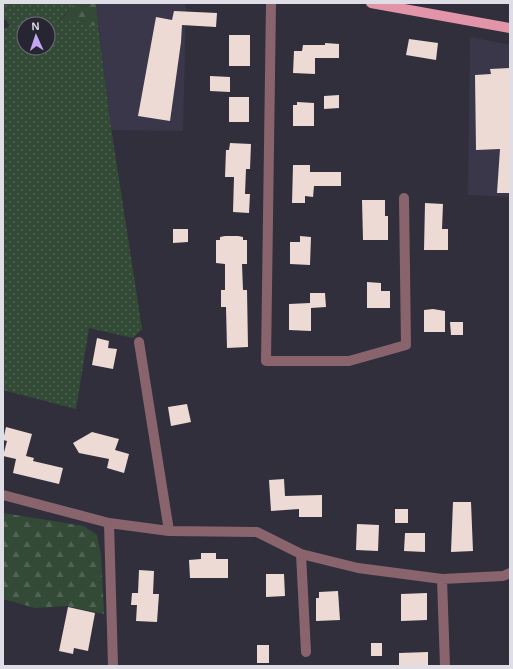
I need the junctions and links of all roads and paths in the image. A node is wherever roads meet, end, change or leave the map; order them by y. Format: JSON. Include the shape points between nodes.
{"nodes":[{"id":1,"x":271,"y":3,"type":"edge"},
{"id":2,"x":371,"y":3,"type":"edge"},
{"id":3,"x":510,"y":28,"type":"edge"},
{"id":4,"x":404,"y":198,"type":"dead end"},
{"id":5,"x":139,"y":342,"type":"dead end"},
{"id":6,"x":3,"y":495,"type":"edge"},
{"id":7,"x":109,"y":523,"type":"junction"},
{"id":8,"x":168,"y":531,"type":"junction"},
{"id":9,"x":301,"y":554,"type":"junction"},
{"id":10,"x":510,"y":573,"type":"edge"},
{"id":11,"x":442,"y":579,"type":"junction"},
{"id":12,"x":306,"y":652,"type":"dead end"},
{"id":13,"x":113,"y":666,"type":"edge"},
{"id":14,"x":445,"y":666,"type":"edge"}],
"edges":[{"from":1,"to":4,"type":"street","via":[[266,361],[349,361],[406,345]]},
{"from":2,"to":3,"type":"main road"},
{"from":5,"to":8,"type":"street"},
{"from":6,"to":7,"type":"street"},
{"from":7,"to":8,"type":"street"},
{"from":7,"to":13,"type":"street"},
{"from":8,"to":9,"type":"street","via":[[257,532]]},
{"from":9,"to":11,"type":"street","via":[[358,568]]},
{"from":9,"to":12,"type":"street"},
{"from":10,"to":11,"type":"street","via":[[503,576]]},
{"from":11,"to":14,"type":"street"}]}
